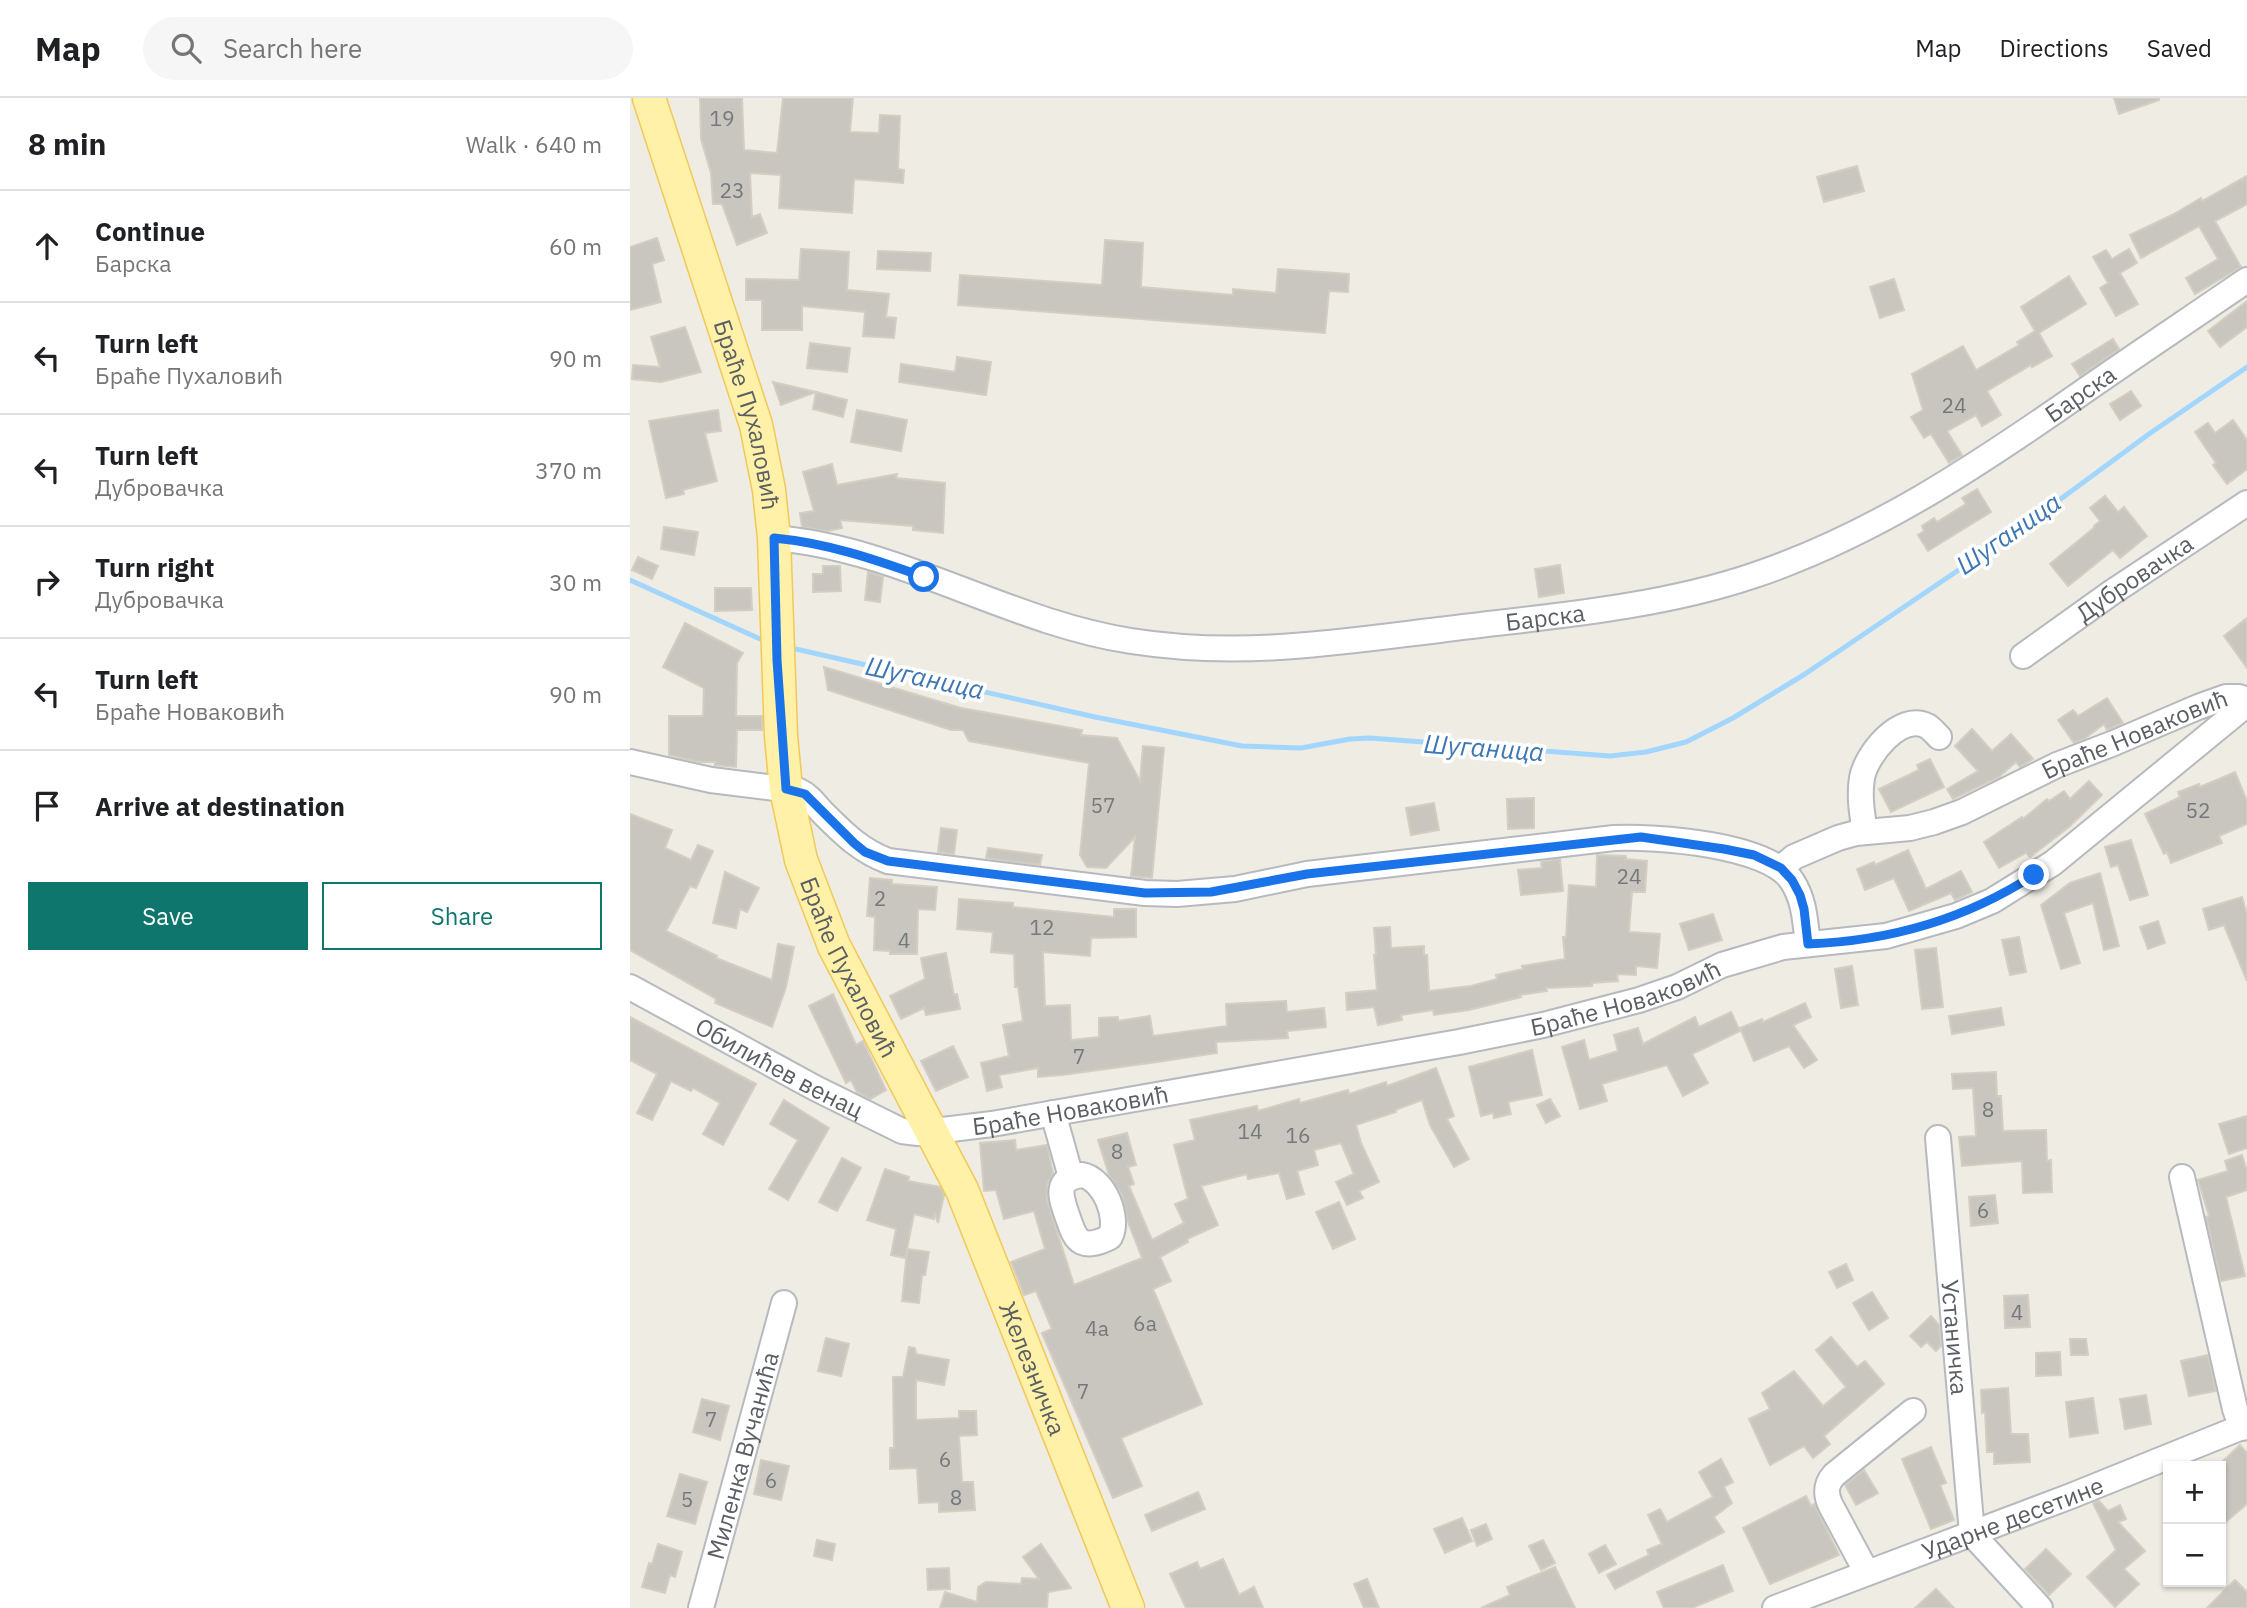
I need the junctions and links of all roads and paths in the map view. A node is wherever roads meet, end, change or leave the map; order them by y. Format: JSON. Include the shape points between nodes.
{"nodes":[{"id":1,"x":649,"y":98,"type":"edge"},
{"id":2,"x":2247,"y":280,"type":"edge"},
{"id":3,"x":2247,"y":503,"type":"edge"},
{"id":4,"x":774,"y":538,"type":"junction"},
{"id":5,"x":2023,"y":656,"type":"dead end"},
{"id":6,"x":2247,"y":702,"type":"edge"},
{"id":7,"x":1939,"y":737,"type":"dead end"},
{"id":8,"x":630,"y":762,"type":"edge"},
{"id":9,"x":786,"y":789,"type":"junction"},
{"id":10,"x":1864,"y":832,"type":"junction"},
{"id":11,"x":1781,"y":868,"type":"junction"},
{"id":12,"x":1808,"y":944,"type":"junction"},
{"id":13,"x":630,"y":987,"type":"edge"},
{"id":14,"x":1053,"y":1113,"type":"junction"},
{"id":15,"x":933,"y":1132,"type":"junction"},
{"id":16,"x":1938,"y":1138,"type":"dead end"},
{"id":17,"x":1071,"y":1177,"type":"dead end"},
{"id":18,"x":2182,"y":1177,"type":"dead end"},
{"id":19,"x":784,"y":1303,"type":"dead end"},
{"id":20,"x":1913,"y":1411,"type":"dead end"},
{"id":21,"x":2245,"y":1426,"type":"edge"},
{"id":22,"x":1972,"y":1534,"type":"junction"},
{"id":23,"x":1867,"y":1573,"type":"junction"},
{"id":24,"x":701,"y":1608,"type":"edge"},
{"id":25,"x":1128,"y":1608,"type":"edge"},
{"id":26,"x":1775,"y":1608,"type":"edge"},
{"id":27,"x":2040,"y":1608,"type":"edge"}],
"edges":[{"from":1,"to":4,"type":"main road","name":"Браће Пухаловић","via":[[756,425]]},
{"from":2,"to":4,"type":"street","name":"Барска","via":[[1945,485],[1805,556],[1683,594],[1296,647],[1188,648],[1104,636],[858,553]]},
{"from":3,"to":5,"type":"street","name":"Дубровачка"},
{"from":4,"to":9,"type":"main road","name":"Браће Пухаловић"},
{"from":6,"to":10,"type":"street","name":"Браће Новаковић","via":[[2226,697],[2198,707],[2056,765],[1934,822]]},
{"from":6,"to":12,"type":"street","name":"Браће Новаковић","via":[[2053,863],[1992,901],[1886,936]]},
{"from":7,"to":10,"type":"street","via":[[1927,726],[1909,724],[1872,751],[1862,779]]},
{"from":8,"to":9,"type":"street","via":[[699,778]]},
{"from":9,"to":11,"type":"street","via":[[805,794],[865,852],[888,861],[1145,893],[1211,892],[1307,874],[1641,837],[1744,853]]},
{"from":9,"to":15,"type":"main road","name":"Браће Пухаловић","via":[[801,860],[830,934]]},
{"from":10,"to":11,"type":"street","name":"Браће Новаковић","via":[[1803,853]]},
{"from":11,"to":12,"type":"street","via":[[1800,895]]},
{"from":12,"to":14,"type":"street","name":"Браће Новаковић","via":[[1722,965],[1639,1000],[1542,1025]]},
{"from":13,"to":15,"type":"street","name":"Обилићев венац","via":[[886,1124],[902,1131]]},
{"from":14,"to":15,"type":"street","name":"Браће Новаковић"},
{"from":14,"to":17,"type":"street"},
{"from":15,"to":25,"type":"main road","name":"Железничка","via":[[975,1219]]},
{"from":16,"to":22,"type":"street","name":"Устаничка"},
{"from":18,"to":21,"type":"street","via":[[2235,1409]]},
{"from":19,"to":24,"type":"street","name":"Миленка Вучанића"},
{"from":20,"to":23,"type":"street","via":[[1828,1483],[1829,1504]]},
{"from":21,"to":22,"type":"street","name":"Ударне десетине"},
{"from":22,"to":23,"type":"street","name":"Ударне десетине"},
{"from":22,"to":27,"type":"street"},
{"from":23,"to":26,"type":"street","name":"Ударне десетине"}]}
